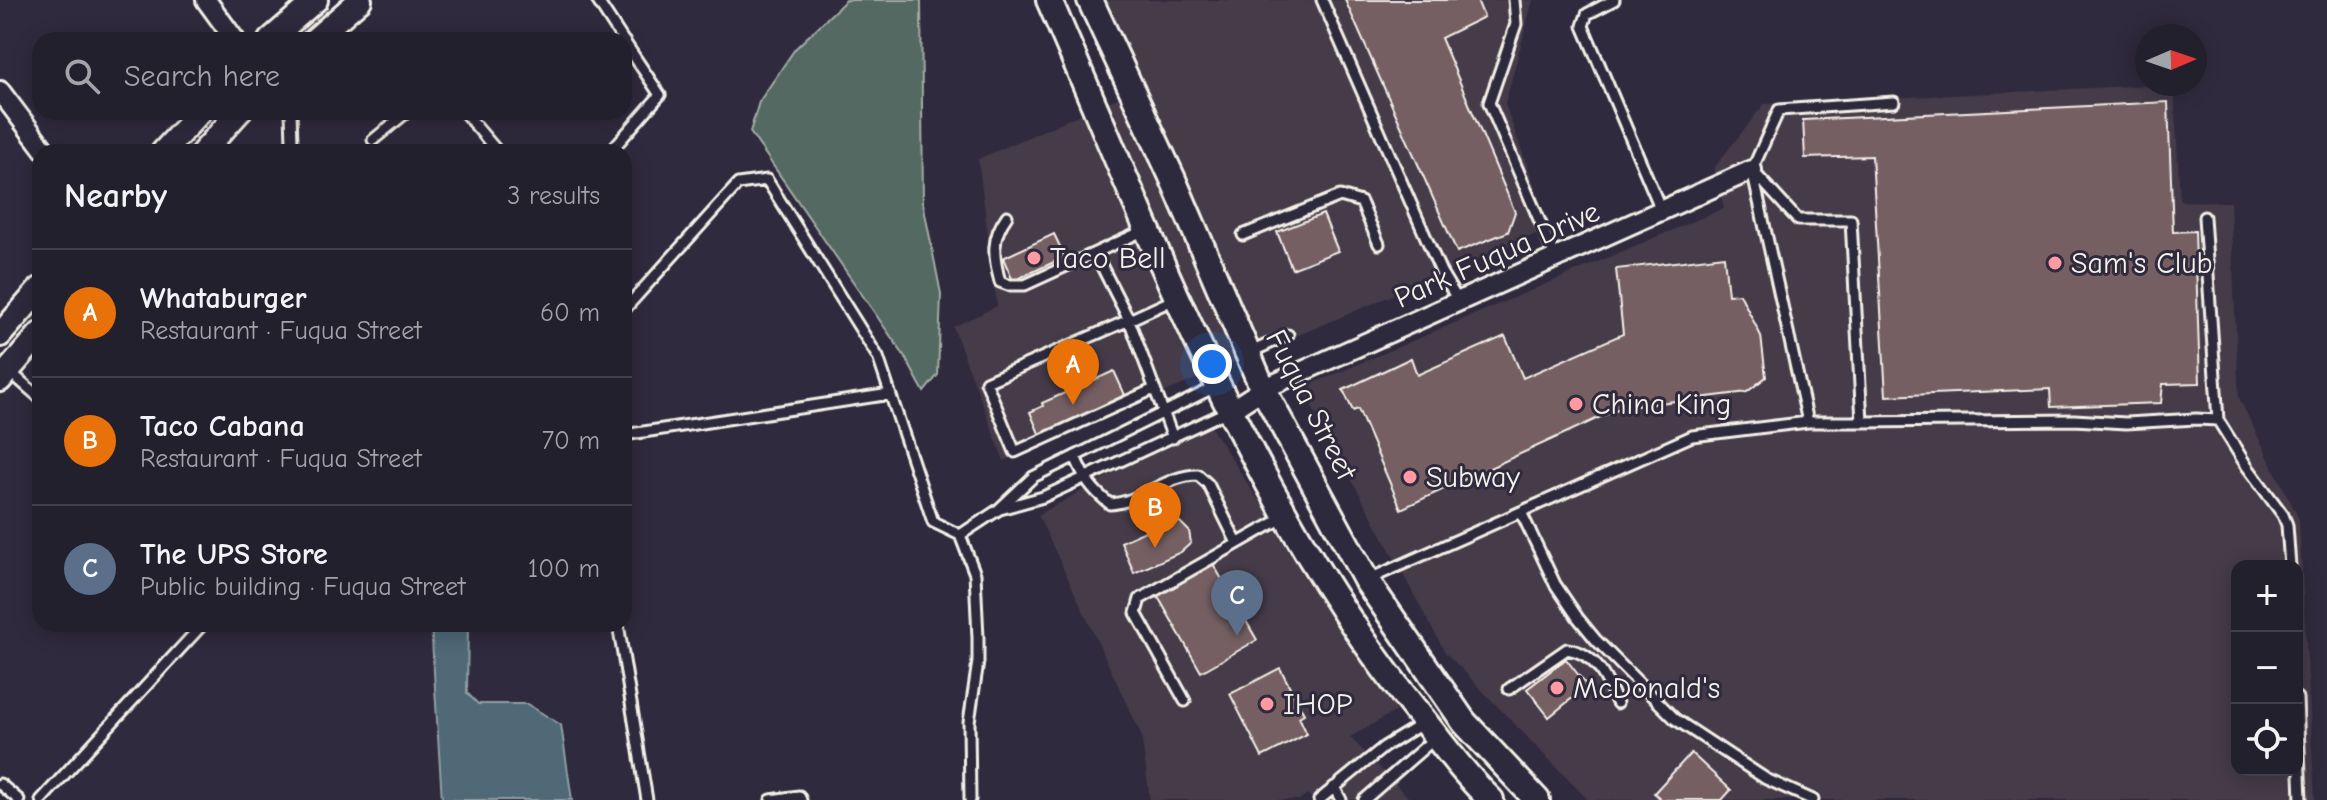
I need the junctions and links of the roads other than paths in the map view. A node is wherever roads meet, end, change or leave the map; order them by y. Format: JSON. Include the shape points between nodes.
{"nodes":[{"id":1,"x":206,"y":0,"type":"edge"},
{"id":2,"x":316,"y":0,"type":"edge"},
{"id":3,"x":360,"y":0,"type":"edge"},
{"id":4,"x":597,"y":0,"type":"edge"},
{"id":5,"x":1049,"y":0,"type":"edge"},
{"id":6,"x":1090,"y":0,"type":"edge"},
{"id":7,"x":1322,"y":0,"type":"edge"},
{"id":8,"x":1514,"y":0,"type":"edge"},
{"id":9,"x":1614,"y":0,"type":"edge"},
{"id":10,"x":229,"y":32,"type":"edge"},
{"id":11,"x":279,"y":32,"type":"edge"},
{"id":12,"x":323,"y":32,"type":"edge"},
{"id":13,"x":618,"y":32,"type":"edge"},
{"id":14,"x":632,"y":53,"type":"edge"},
{"id":15,"x":0,"y":91,"type":"edge"},
{"id":16,"x":1894,"y":102,"type":"dead end"},
{"id":17,"x":193,"y":120,"type":"edge"},
{"id":18,"x":232,"y":120,"type":"edge"},
{"id":19,"x":291,"y":120,"type":"edge"},
{"id":20,"x":397,"y":120,"type":"edge"},
{"id":21,"x":471,"y":120,"type":"edge"},
{"id":22,"x":373,"y":140,"type":"dead end"},
{"id":23,"x":40,"y":144,"type":"edge"},
{"id":24,"x":170,"y":144,"type":"edge"},
{"id":25,"x":210,"y":144,"type":"edge"},
{"id":26,"x":291,"y":144,"type":"edge"},
{"id":27,"x":491,"y":144,"type":"edge"},
{"id":28,"x":617,"y":144,"type":"edge"},
{"id":29,"x":1752,"y":170,"type":"junction"},
{"id":30,"x":1662,"y":212,"type":"junction"},
{"id":31,"x":1007,"y":216,"type":"dead end"},
{"id":32,"x":2204,"y":217,"type":"dead end"},
{"id":33,"x":1147,"y":230,"type":"junction"},
{"id":34,"x":1243,"y":235,"type":"dead end"},
{"id":35,"x":1379,"y":244,"type":"dead end"},
{"id":36,"x":1095,"y":253,"type":"junction"},
{"id":37,"x":1556,"y":259,"type":"junction"},
{"id":38,"x":1178,"y":297,"type":"junction"},
{"id":39,"x":32,"y":298,"type":"edge"},
{"id":40,"x":632,"y":301,"type":"edge"},
{"id":41,"x":1459,"y":302,"type":"junction"},
{"id":42,"x":1129,"y":320,"type":"junction"},
{"id":43,"x":0,"y":335,"type":"edge"},
{"id":44,"x":1288,"y":335,"type":"dead end"},
{"id":45,"x":32,"y":343,"type":"edge"},
{"id":46,"x":1248,"y":354,"type":"junction"},
{"id":47,"x":4,"y":375,"type":"edge"},
{"id":48,"x":1220,"y":385,"type":"junction"},
{"id":49,"x":1154,"y":389,"type":"junction"},
{"id":50,"x":1263,"y":389,"type":"junction"},
{"id":51,"x":32,"y":393,"type":"edge"},
{"id":52,"x":890,"y":394,"type":"junction"},
{"id":53,"x":1231,"y":410,"type":"junction"},
{"id":54,"x":1162,"y":412,"type":"junction"},
{"id":55,"x":2218,"y":420,"type":"junction"},
{"id":56,"x":1808,"y":422,"type":"junction"},
{"id":57,"x":1862,"y":422,"type":"junction"},
{"id":58,"x":632,"y":434,"type":"edge"},
{"id":59,"x":1173,"y":438,"type":"junction"},
{"id":60,"x":1075,"y":456,"type":"junction"},
{"id":61,"x":1084,"y":477,"type":"junction"},
{"id":62,"x":998,"y":510,"type":"junction"},
{"id":63,"x":1521,"y":512,"type":"junction"},
{"id":64,"x":1286,"y":516,"type":"junction"},
{"id":65,"x":960,"y":535,"type":"junction"},
{"id":66,"x":1237,"y":543,"type":"junction"},
{"id":67,"x":2290,"y":560,"type":"edge"},
{"id":68,"x":1366,"y":580,"type":"junction"},
{"id":69,"x":1339,"y":606,"type":"junction"},
{"id":70,"x":196,"y":632,"type":"edge"},
{"id":71,"x":619,"y":632,"type":"edge"},
{"id":72,"x":1509,"y":689,"type":"dead end"},
{"id":73,"x":1185,"y":701,"type":"dead end"},
{"id":74,"x":1450,"y":702,"type":"junction"},
{"id":75,"x":1617,"y":703,"type":"dead end"},
{"id":76,"x":2297,"y":704,"type":"edge"},
{"id":77,"x":1431,"y":730,"type":"junction"},
{"id":78,"x":0,"y":784,"type":"edge"},
{"id":79,"x":1334,"y":787,"type":"junction"},
{"id":80,"x":19,"y":800,"type":"edge"},
{"id":81,"x":41,"y":800,"type":"edge"},
{"id":82,"x":647,"y":800,"type":"edge"},
{"id":83,"x":771,"y":800,"type":"edge"},
{"id":84,"x":801,"y":800,"type":"edge"},
{"id":85,"x":970,"y":800,"type":"edge"},
{"id":86,"x":1319,"y":800,"type":"edge"},
{"id":87,"x":1341,"y":800,"type":"edge"},
{"id":88,"x":1364,"y":800,"type":"edge"},
{"id":89,"x":1491,"y":800,"type":"edge"},
{"id":90,"x":1537,"y":800,"type":"edge"},
{"id":91,"x":1813,"y":800,"type":"edge"},
{"id":92,"x":2301,"y":800,"type":"edge"}],
"edges":[{"from":1,"to":10,"type":"street"},
{"from":2,"to":11,"type":"street"},
{"from":3,"to":12,"type":"street"},
{"from":4,"to":13,"type":"lane"},
{"from":5,"to":33,"type":"main road"},
{"from":6,"to":46,"type":"main road","name":"Fuqua Street"},
{"from":7,"to":41,"type":"lane","via":[[1435,261]]},
{"from":8,"to":37,"type":"lane","via":[[1516,24],[1489,103]]},
{"from":9,"to":30,"type":"lane","via":[[1587,14],[1583,26]]},
{"from":14,"to":28,"type":"lane","via":[[660,95]]},
{"from":15,"to":23,"type":"street"},
{"from":16,"to":29,"type":"lane","via":[[1779,110]]},
{"from":17,"to":24,"type":"street"},
{"from":18,"to":25,"type":"street"},
{"from":19,"to":26,"type":"lane"},
{"from":20,"to":22,"type":"lane"},
{"from":21,"to":27,"type":"lane"},
{"from":29,"to":30,"type":"street","name":"Park Fuqua Drive"},
{"from":29,"to":56,"type":"lane"},
{"from":29,"to":57,"type":"lane","via":[[1798,220],[1851,220]]},
{"from":30,"to":37,"type":"street","name":"Park Fuqua Drive"},
{"from":31,"to":36,"type":"lane","via":[[996,231],[1000,282],[1025,285]]},
{"from":32,"to":55,"type":"lane"},
{"from":33,"to":36,"type":"lane"},
{"from":33,"to":38,"type":"main road"},
{"from":34,"to":35,"type":"lane","via":[[1340,196],[1361,202]]},
{"from":36,"to":42,"type":"lane"},
{"from":37,"to":41,"type":"street","name":"Park Fuqua Drive"},
{"from":38,"to":42,"type":"lane"},
{"from":38,"to":48,"type":"main road"},
{"from":39,"to":43,"type":"street"},
{"from":40,"to":52,"type":"lane","via":[[738,184],[767,180],[878,357]]},
{"from":41,"to":50,"type":"street","name":"Park Fuqua Drive"},
{"from":42,"to":49,"type":"lane"},
{"from":42,"to":49,"type":"lane","via":[[986,382],[1015,452]]},
{"from":44,"to":46,"type":"lane"},
{"from":45,"to":47,"type":"street"},
{"from":46,"to":50,"type":"main road","name":"Fuqua Street"},
{"from":47,"to":51,"type":"lane"},
{"from":48,"to":50,"type":"street","name":"Park Fuqua Drive"},
{"from":48,"to":53,"type":"main road"},
{"from":48,"to":54,"type":"lane"},
{"from":49,"to":54,"type":"lane"},
{"from":50,"to":53,"type":"street","name":"Park Fuqua Drive"},
{"from":50,"to":68,"type":"main road","name":"Fuqua Street"},
{"from":52,"to":58,"type":"lane"},
{"from":52,"to":65,"type":"lane","via":[[933,522]]},
{"from":53,"to":59,"type":"lane","name":"Park Fuqua Drive"},
{"from":53,"to":64,"type":"main road"},
{"from":54,"to":59,"type":"lane"},
{"from":54,"to":60,"type":"lane"},
{"from":55,"to":57,"type":"lane"},
{"from":55,"to":67,"type":"lane","via":[[2283,515]]},
{"from":56,"to":57,"type":"lane"},
{"from":56,"to":63,"type":"lane","via":[[1692,436]]},
{"from":59,"to":61,"type":"lane","name":"Park Fuqua Drive"},
{"from":60,"to":61,"type":"lane"},
{"from":60,"to":62,"type":"lane","via":[[1033,477]]},
{"from":61,"to":62,"type":"lane","name":"Park Fuqua Drive"},
{"from":61,"to":66,"type":"lane","via":[[1110,504],[1126,503],[1184,475],[1198,475],[1208,484]]},
{"from":62,"to":65,"type":"lane"},
{"from":63,"to":68,"type":"lane"},
{"from":63,"to":91,"type":"lane","via":[[1555,584],[1578,618],[1667,711],[1766,779]]},
{"from":64,"to":66,"type":"lane"},
{"from":64,"to":69,"type":"main road"},
{"from":65,"to":85,"type":"lane","via":[[975,574],[978,638],[969,722]]},
{"from":66,"to":73,"type":"lane","via":[[1140,599],[1136,613]]},
{"from":68,"to":69,"type":"main road"},
{"from":68,"to":74,"type":"main road","name":"Fuqua Street"},
{"from":69,"to":77,"type":"main road"},
{"from":70,"to":81,"type":"lane"},
{"from":71,"to":82,"type":"lane"},
{"from":72,"to":75,"type":"lane","via":[[1567,649],[1592,659]]},
{"from":74,"to":77,"type":"main road"},
{"from":74,"to":90,"type":"main road","name":"Fuqua Street"},
{"from":76,"to":92,"type":"lane"},
{"from":77,"to":79,"type":"lane","via":[[1384,747]]},
{"from":77,"to":88,"type":"lane"},
{"from":77,"to":89,"type":"main road"},
{"from":78,"to":80,"type":"lane"},
{"from":79,"to":86,"type":"lane"},
{"from":79,"to":87,"type":"lane"},
{"from":83,"to":84,"type":"lane"}]}
